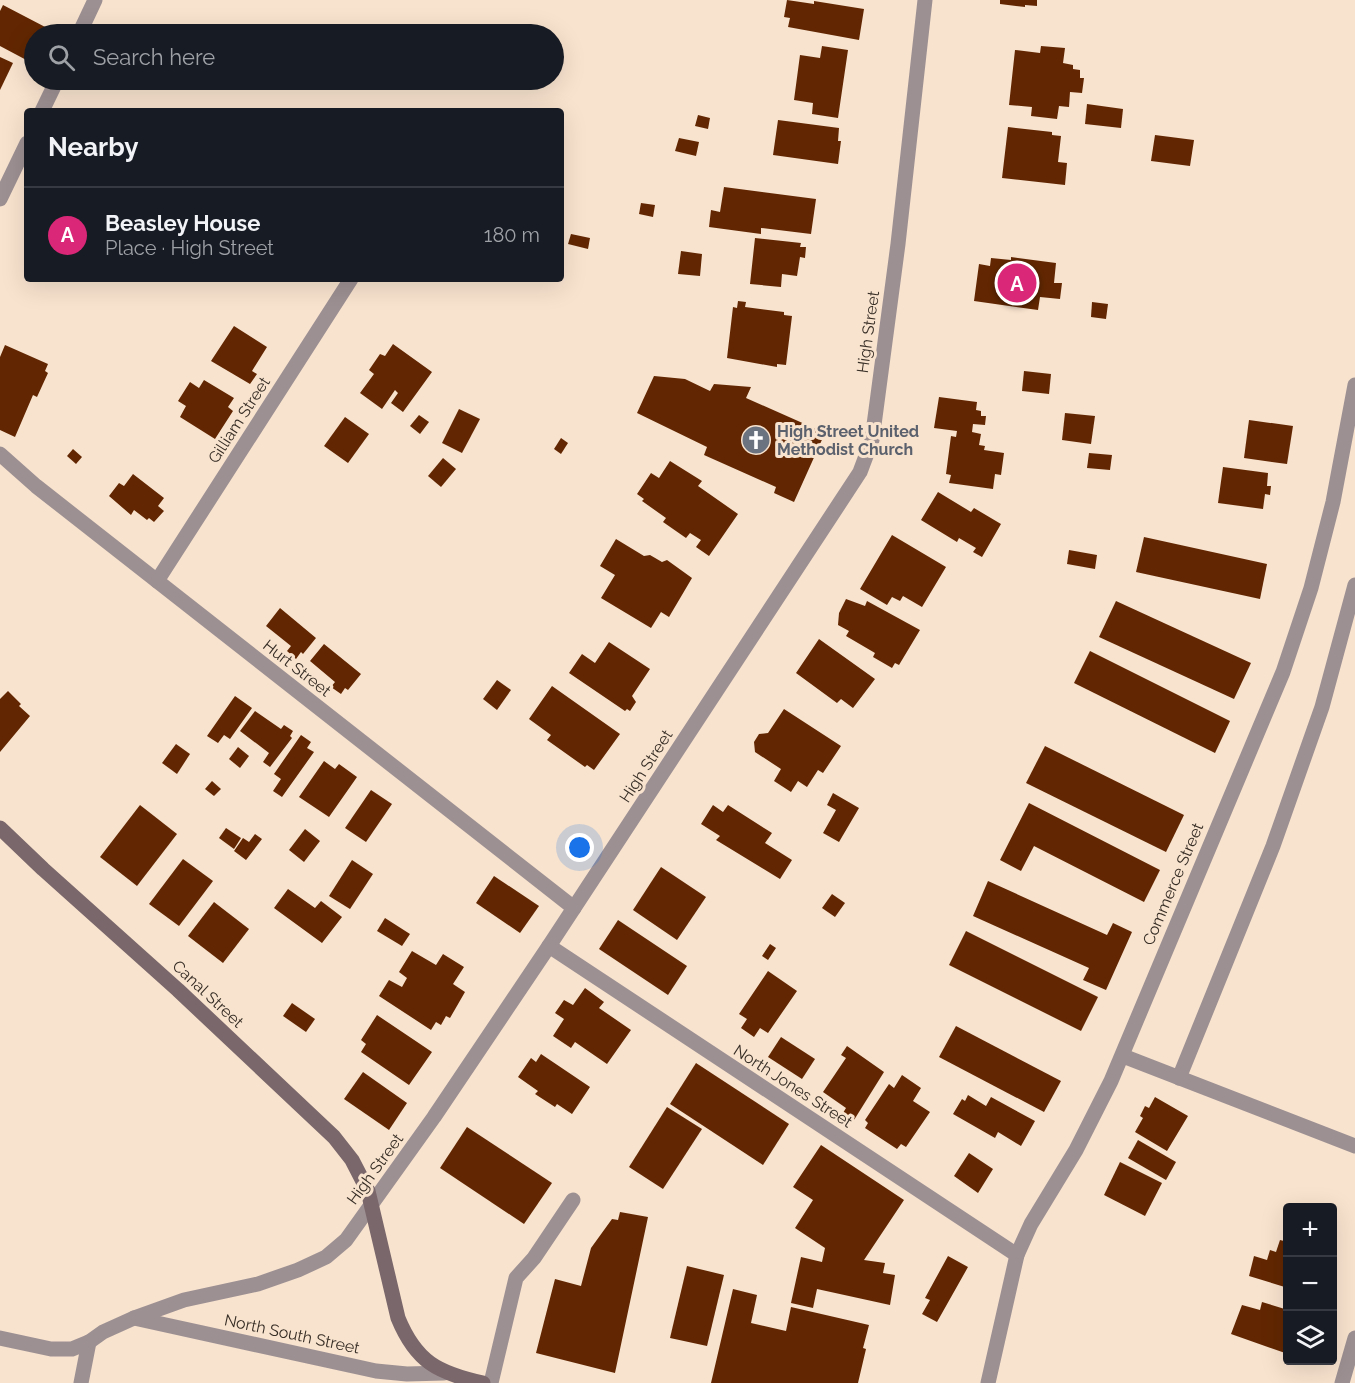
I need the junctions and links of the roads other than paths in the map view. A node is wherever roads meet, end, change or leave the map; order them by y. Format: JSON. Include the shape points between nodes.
{"nodes":[{"id":1,"x":95,"y":0,"type":"edge"},
{"id":2,"x":925,"y":0,"type":"edge"},
{"id":3,"x":84,"y":24,"type":"edge"},
{"id":4,"x":52,"y":90,"type":"edge"},
{"id":5,"x":43,"y":108,"type":"edge"},
{"id":6,"x":24,"y":149,"type":"edge"},
{"id":7,"x":0,"y":199,"type":"edge"},
{"id":8,"x":349,"y":282,"type":"edge"},
{"id":9,"x":1355,"y":385,"type":"edge"},
{"id":10,"x":0,"y":454,"type":"edge"},
{"id":11,"x":157,"y":581,"type":"junction"},
{"id":12,"x":1355,"y":585,"type":"edge"},
{"id":13,"x":0,"y":828,"type":"edge"},
{"id":14,"x":574,"y":908,"type":"junction"},
{"id":15,"x":549,"y":946,"type":"junction"},
{"id":16,"x":1123,"y":1056,"type":"junction"},
{"id":17,"x":1179,"y":1078,"type":"junction"},
{"id":18,"x":1355,"y":1146,"type":"edge"},
{"id":19,"x":573,"y":1200,"type":"dead end"},
{"id":20,"x":371,"y":1202,"type":"junction"},
{"id":21,"x":1017,"y":1255,"type":"junction"},
{"id":22,"x":134,"y":1318,"type":"junction"},
{"id":23,"x":0,"y":1338,"type":"edge"},
{"id":24,"x":1355,"y":1338,"type":"edge"},
{"id":25,"x":89,"y":1342,"type":"junction"},
{"id":26,"x":444,"y":1373,"type":"junction"},
{"id":27,"x":81,"y":1383,"type":"edge"},
{"id":28,"x":483,"y":1383,"type":"edge"},
{"id":29,"x":491,"y":1383,"type":"edge"},
{"id":30,"x":988,"y":1383,"type":"edge"},
{"id":31,"x":1342,"y":1383,"type":"edge"}],
"edges":[{"from":1,"to":3,"type":"street"},
{"from":2,"to":14,"type":"street","name":"High Street","via":[[872,440],[860,472]]},
{"from":4,"to":5,"type":"street"},
{"from":6,"to":7,"type":"street"},
{"from":8,"to":11,"type":"street","name":"Gilliam Street"},
{"from":9,"to":16,"type":"street","name":"Commerce Street","via":[[1328,523],[1283,672]]},
{"from":10,"to":11,"type":"street","name":"Hurt Street"},
{"from":11,"to":14,"type":"street","name":"Hurt Street"},
{"from":12,"to":17,"type":"street","via":[[1322,707],[1272,846]]},
{"from":13,"to":20,"type":"main road","name":"Canal Street","via":[[334,1137],[352,1160]]},
{"from":14,"to":15,"type":"street","name":"High Street"},
{"from":15,"to":20,"type":"street","name":"High Street","via":[[434,1117]]},
{"from":15,"to":21,"type":"street","name":"North Jones Street"},
{"from":16,"to":17,"type":"street"},
{"from":16,"to":21,"type":"street","name":"Commerce Street"},
{"from":17,"to":18,"type":"street"},
{"from":19,"to":29,"type":"street","via":[[516,1278]]},
{"from":20,"to":22,"type":"street","name":"High Street","via":[[345,1240],[326,1257],[258,1284],[184,1300]]},
{"from":20,"to":26,"type":"main road","name":"North South Street","via":[[405,1336],[421,1356]]},
{"from":21,"to":30,"type":"street","name":"Commerce Street"},
{"from":22,"to":25,"type":"street","name":"High Street"},
{"from":22,"to":26,"type":"street","name":"North South Street","via":[[376,1371]]},
{"from":23,"to":25,"type":"street","via":[[51,1349],[72,1349]]},
{"from":24,"to":31,"type":"street"},
{"from":25,"to":27,"type":"street"},
{"from":26,"to":28,"type":"main road","name":"North South Street"}]}
